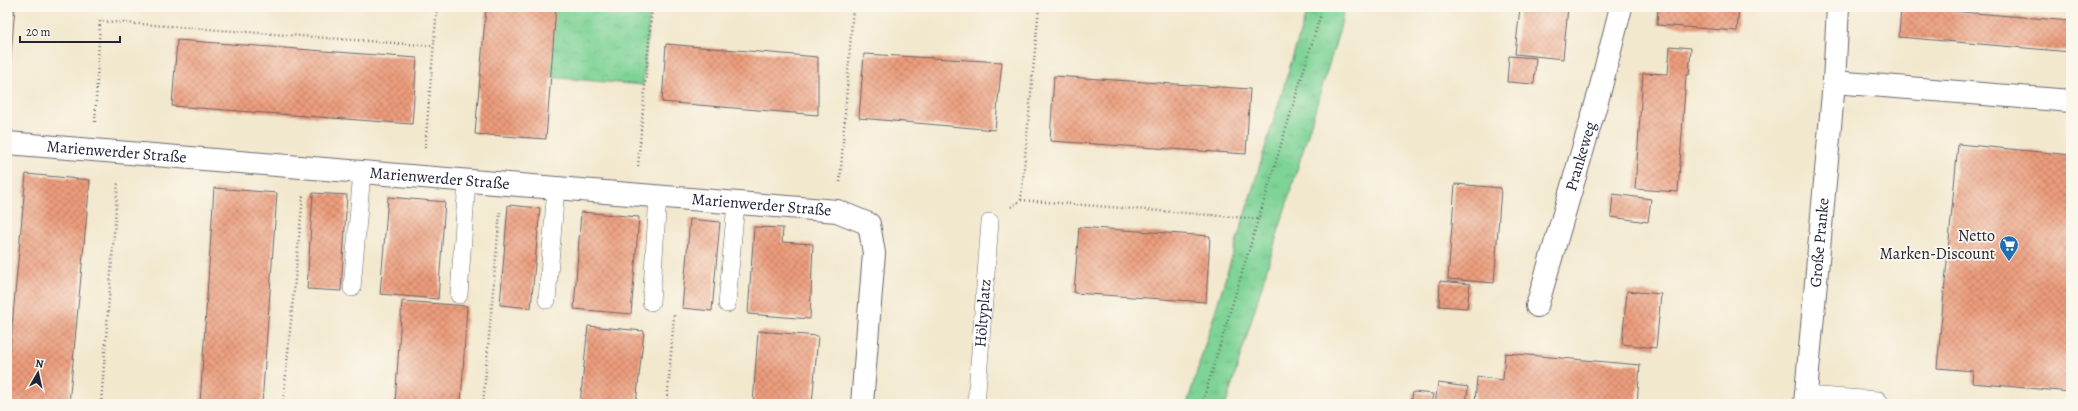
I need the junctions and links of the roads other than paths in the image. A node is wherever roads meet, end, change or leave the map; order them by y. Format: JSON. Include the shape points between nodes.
{"nodes":[{"id":1,"x":1621,"y":7,"type":"edge"},
{"id":2,"x":1838,"y":7,"type":"edge"},
{"id":3,"x":1834,"y":82,"type":"junction"},
{"id":4,"x":2071,"y":100,"type":"edge"},
{"id":5,"x":7,"y":143,"type":"edge"},
{"id":6,"x":362,"y":172,"type":"junction"},
{"id":7,"x":467,"y":181,"type":"junction"},
{"id":8,"x":556,"y":188,"type":"junction"},
{"id":9,"x":658,"y":197,"type":"junction"},
{"id":10,"x":736,"y":203,"type":"junction"},
{"id":11,"x":990,"y":222,"type":"road end"},
{"id":12,"x":352,"y":288,"type":"dead end"},
{"id":13,"x":458,"y":295,"type":"dead end"},
{"id":14,"x":547,"y":300,"type":"dead end"},
{"id":15,"x":651,"y":302,"type":"dead end"},
{"id":16,"x":726,"y":304,"type":"dead end"},
{"id":17,"x":1537,"y":306,"type":"dead end"},
{"id":18,"x":1805,"y":400,"type":"edge"},
{"id":19,"x":862,"y":404,"type":"edge"},
{"id":20,"x":976,"y":404,"type":"edge"},
{"id":21,"x":1881,"y":404,"type":"edge"}],
"edges":[{"from":1,"to":17,"type":"street","name":"Prankeweg","via":[[1599,94]]},
{"from":2,"to":3,"type":"street","name":"Große Pranke"},
{"from":3,"to":4,"type":"street"},
{"from":3,"to":18,"type":"street","name":"Große Pranke"},
{"from":5,"to":6,"type":"street","name":"Marienwerder Straße"},
{"from":6,"to":7,"type":"street","name":"Marienwerder Straße"},
{"from":6,"to":12,"type":"lane"},
{"from":7,"to":8,"type":"street","name":"Marienwerder Straße"},
{"from":7,"to":13,"type":"lane"},
{"from":8,"to":9,"type":"street","name":"Marienwerder Straße"},
{"from":8,"to":14,"type":"lane"},
{"from":9,"to":10,"type":"street","name":"Marienwerder Straße"},
{"from":9,"to":15,"type":"lane"},
{"from":10,"to":16,"type":"lane"},
{"from":10,"to":19,"type":"street","name":"Marienwerder Straße","via":[[837,211],[868,224],[874,253]]},
{"from":11,"to":20,"type":"lane","name":"Höltyplatz"},
{"from":18,"to":21,"type":"lane","via":[[1878,400]]}]}
